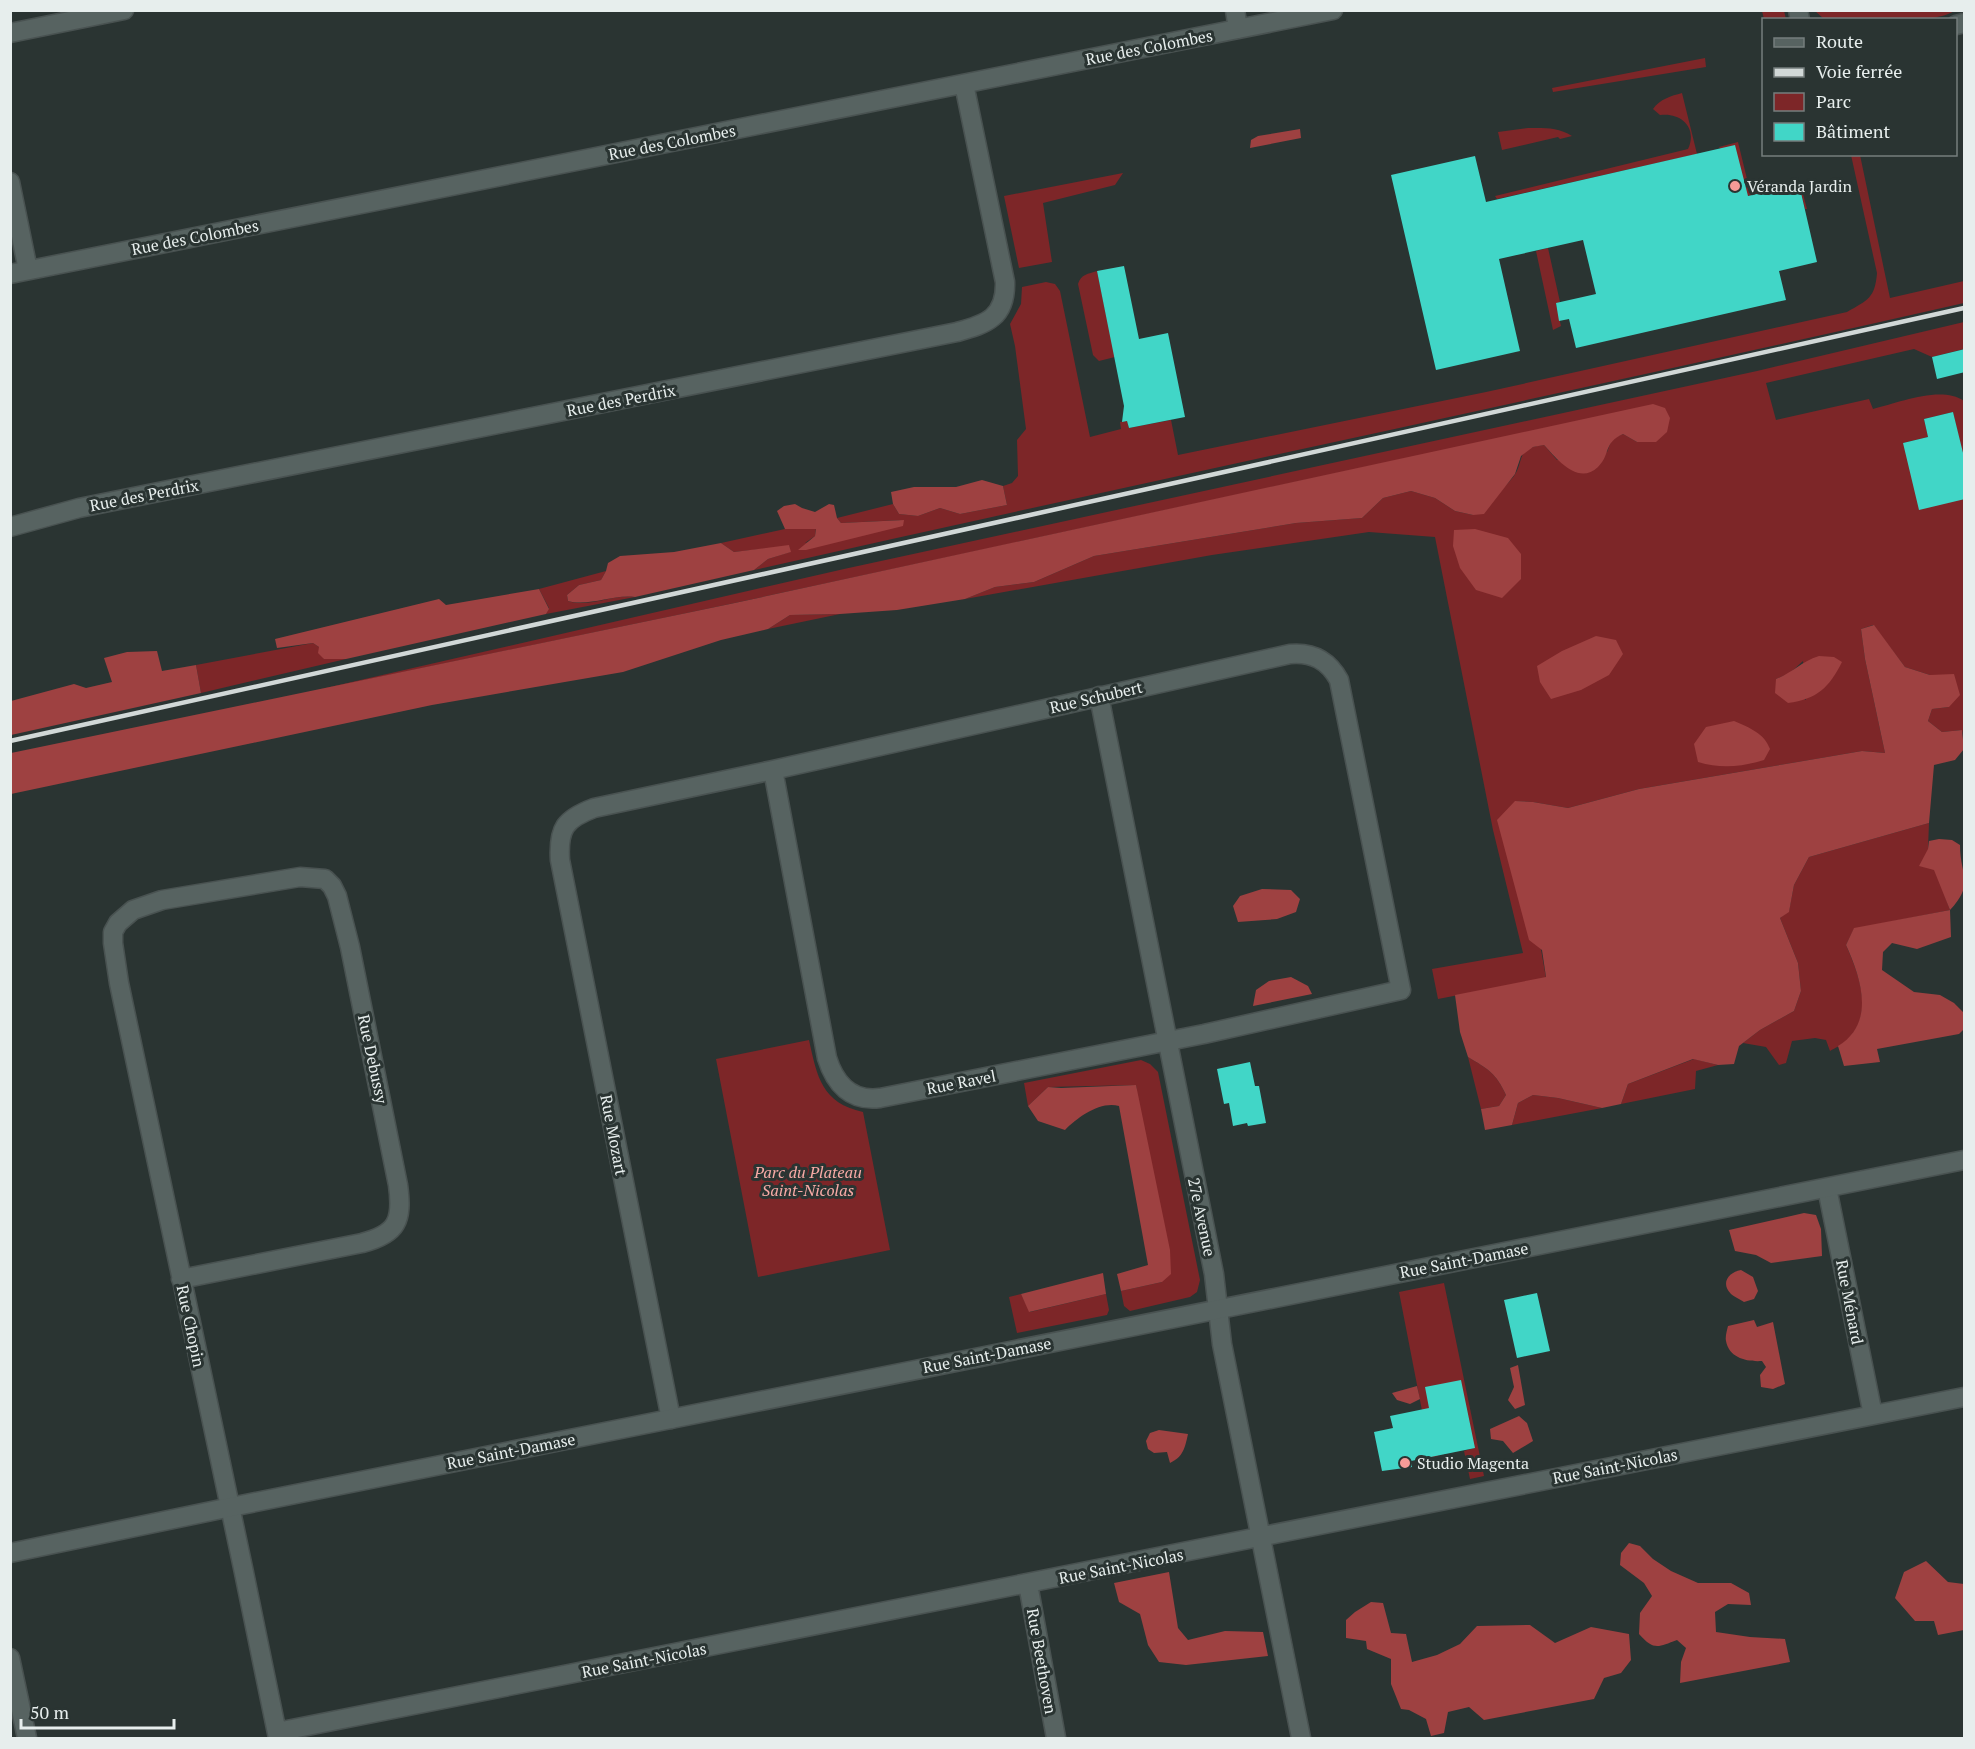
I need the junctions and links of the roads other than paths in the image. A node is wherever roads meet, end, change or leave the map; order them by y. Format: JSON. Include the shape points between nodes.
{"nodes":[{"id":1,"x":124,"y":10,"type":"edge"},
{"id":2,"x":1235,"y":10,"type":"edge"},
{"id":3,"x":1334,"y":10,"type":"edge"},
{"id":4,"x":1238,"y":29,"type":"junction"},
{"id":5,"x":10,"y":33,"type":"edge"},
{"id":6,"x":964,"y":84,"type":"junction"},
{"id":7,"x":10,"y":182,"type":"edge"},
{"id":8,"x":19,"y":272,"type":"edge"},
{"id":9,"x":10,"y":527,"type":"edge"},
{"id":10,"x":1099,"y":696,"type":"junction"},
{"id":11,"x":773,"y":770,"type":"junction"},
{"id":12,"x":559,"y":850,"type":"joint"},
{"id":13,"x":124,"y":916,"type":"joint"},
{"id":14,"x":1401,"y":990,"type":"joint"},
{"id":15,"x":1168,"y":1041,"type":"junction"},
{"id":16,"x":1965,"y":1160,"type":"edge"},
{"id":17,"x":1827,"y":1188,"type":"junction"},
{"id":18,"x":181,"y":1279,"type":"junction"},
{"id":19,"x":1218,"y":1309,"type":"junction"},
{"id":20,"x":1965,"y":1397,"type":"edge"},
{"id":21,"x":1873,"y":1415,"type":"junction"},
{"id":22,"x":670,"y":1419,"type":"junction"},
{"id":23,"x":231,"y":1507,"type":"junction"},
{"id":24,"x":1261,"y":1537,"type":"junction"},
{"id":25,"x":10,"y":1553,"type":"edge"},
{"id":26,"x":1028,"y":1584,"type":"junction"},
{"id":27,"x":10,"y":1658,"type":"edge"},
{"id":28,"x":278,"y":1735,"type":"edge"},
{"id":29,"x":27,"y":1738,"type":"edge"},
{"id":30,"x":1056,"y":1738,"type":"edge"},
{"id":31,"x":1301,"y":1738,"type":"edge"}],
"edges":[{"from":1,"to":5,"type":"street"},
{"from":2,"to":4,"type":"street"},
{"from":3,"to":4,"type":"street","name":"Rue des Colombes"},
{"from":4,"to":6,"type":"street","name":"Rue des Colombes"},
{"from":6,"to":8,"type":"street","name":"Rue des Colombes"},
{"from":6,"to":9,"type":"street","name":"Rue des Perdrix","via":[[1006,293],[999,312],[983,324],[79,508]]},
{"from":7,"to":8,"type":"street"},
{"from":10,"to":11,"type":"street","name":"Rue Schubert"},
{"from":10,"to":14,"type":"street","name":"Rue Schubert","via":[[1290,654],[1322,658],[1339,680]]},
{"from":10,"to":15,"type":"street","name":"27e Avenue"},
{"from":11,"to":12,"type":"street","name":"Rue Schubert","via":[[577,814],[565,825]]},
{"from":11,"to":15,"type":"street","name":"Rue Ravel","via":[[827,1058],[832,1074],[849,1093],[880,1098]]},
{"from":12,"to":22,"type":"street","name":"Rue Mozart"},
{"from":13,"to":18,"type":"street","name":"Rue Chopin","via":[[113,932],[117,971]]},
{"from":13,"to":18,"type":"street","name":"Rue Debussy","via":[[151,903],[300,877],[325,879],[340,907],[350,947],[398,1185],[399,1214],[392,1229],[379,1239]]},
{"from":14,"to":15,"type":"street","name":"Rue Ravel"},
{"from":15,"to":19,"type":"street","name":"27e Avenue"},
{"from":16,"to":17,"type":"street","name":"Rue Saint-Damase"},
{"from":17,"to":19,"type":"street","name":"Rue Saint-Damase"},
{"from":17,"to":21,"type":"street","name":"Rue Ménard"},
{"from":18,"to":23,"type":"street","name":"Rue Chopin"},
{"from":19,"to":22,"type":"street","name":"Rue Saint-Damase"},
{"from":19,"to":24,"type":"street","name":"27e Avenue"},
{"from":20,"to":21,"type":"street","name":"Rue Saint-Nicolas"},
{"from":21,"to":24,"type":"street","name":"Rue Saint-Nicolas"},
{"from":22,"to":23,"type":"street","name":"Rue Saint-Damase"},
{"from":23,"to":25,"type":"street","name":"Rue Saint-Damase"},
{"from":23,"to":28,"type":"street","name":"Rue Chopin"},
{"from":24,"to":26,"type":"street","name":"Rue Saint-Nicolas"},
{"from":24,"to":31,"type":"street","name":"27e Avenue"},
{"from":26,"to":28,"type":"street","name":"Rue Saint-Nicolas"},
{"from":26,"to":30,"type":"street","name":"Rue Beethoven"},
{"from":27,"to":29,"type":"street"}]}
